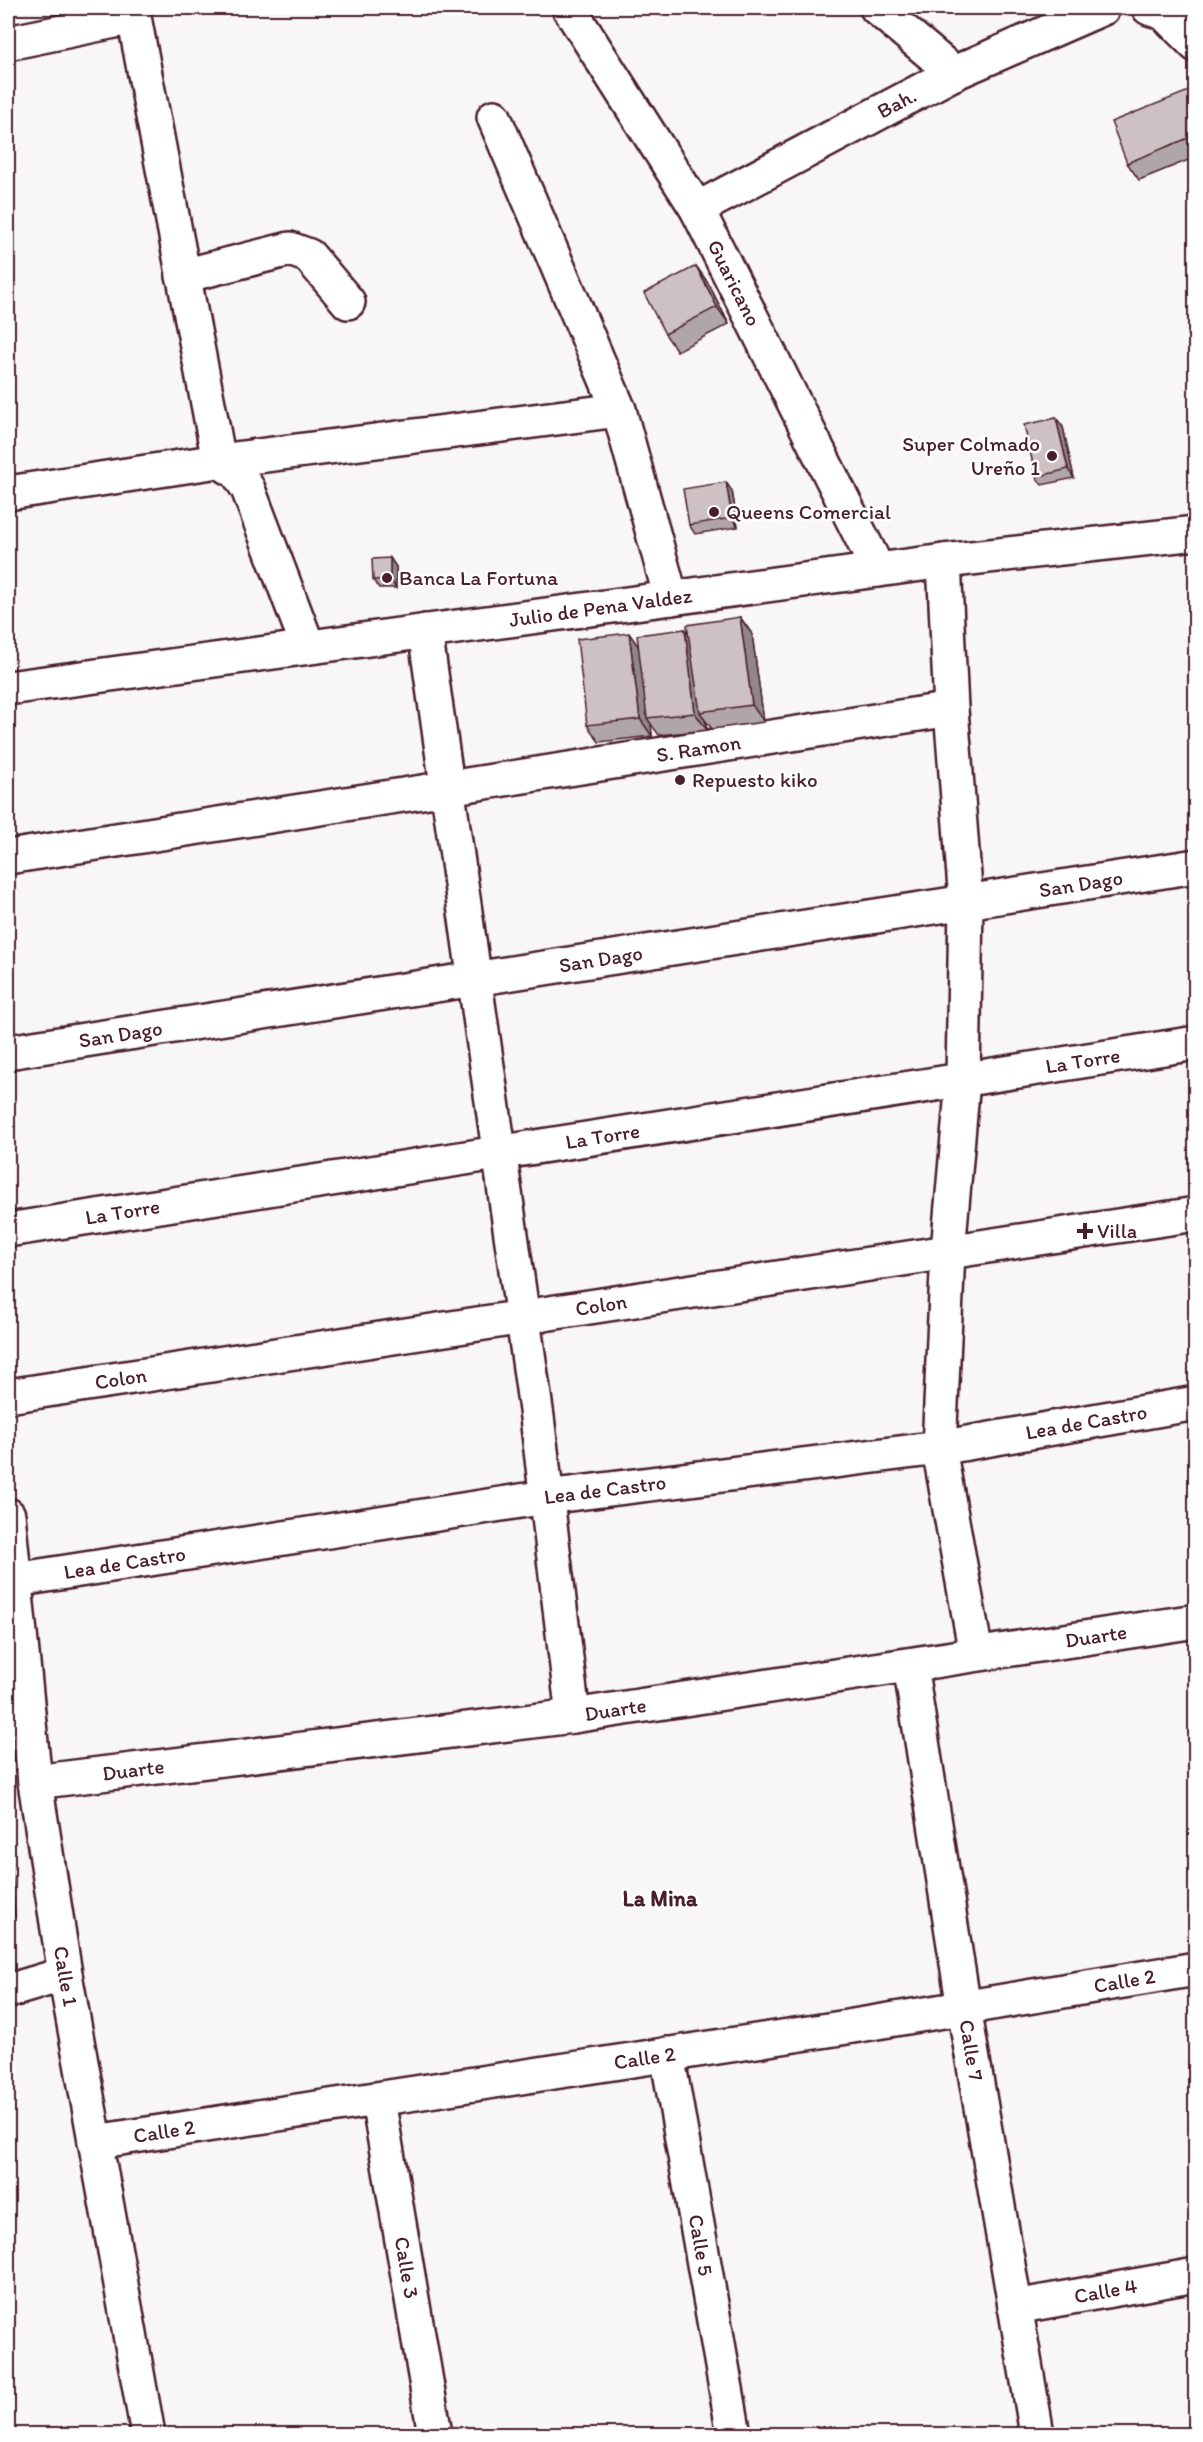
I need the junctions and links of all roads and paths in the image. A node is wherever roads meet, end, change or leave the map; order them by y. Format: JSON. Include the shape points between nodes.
{"nodes":[{"id":1,"x":569,"y":8,"type":"edge"},
{"id":2,"x":877,"y":8,"type":"edge"},
{"id":3,"x":1103,"y":8,"type":"edge"},
{"id":4,"x":1156,"y":10,"type":"edge"},
{"id":5,"x":134,"y":12,"type":"edge"},
{"id":6,"x":8,"y":43,"type":"edge"},
{"id":7,"x":1196,"y":45,"type":"edge"},
{"id":8,"x":954,"y":74,"type":"junction"},
{"id":9,"x":494,"y":117,"type":"dead end"},
{"id":10,"x":697,"y":209,"type":"junction"},
{"id":11,"x":183,"y":276,"type":"junction"},
{"id":12,"x":348,"y":302,"type":"dead end"},
{"id":13,"x":619,"y":410,"type":"junction"},
{"id":14,"x":219,"y":460,"type":"junction"},
{"id":15,"x":8,"y":493,"type":"edge"},
{"id":16,"x":1196,"y":533,"type":"edge"},
{"id":17,"x":944,"y":561,"type":"junction"},
{"id":18,"x":878,"y":570,"type":"junction"},
{"id":19,"x":671,"y":598,"type":"junction"},
{"id":20,"x":425,"y":631,"type":"junction"},
{"id":21,"x":308,"y":647,"type":"junction"},
{"id":22,"x":8,"y":688,"type":"edge"},
{"id":23,"x":951,"y":709,"type":"junction"},
{"id":24,"x":448,"y":788,"type":"junction"},
{"id":25,"x":8,"y":857,"type":"edge"},
{"id":26,"x":1196,"y":866,"type":"edge"},
{"id":27,"x":966,"y":902,"type":"junction"},
{"id":28,"x":475,"y":979,"type":"junction"},
{"id":29,"x":1196,"y":1043,"type":"edge"},
{"id":30,"x":8,"y":1052,"type":"edge"},
{"id":31,"x":963,"y":1080,"type":"junction"},
{"id":32,"x":500,"y":1153,"type":"junction"},
{"id":33,"x":1196,"y":1214,"type":"edge"},
{"id":34,"x":8,"y":1230,"type":"edge"},
{"id":35,"x":948,"y":1251,"type":"junction"},
{"id":36,"x":523,"y":1317,"type":"junction"},
{"id":37,"x":8,"y":1396,"type":"edge"},
{"id":38,"x":1196,"y":1403,"type":"edge"},
{"id":39,"x":939,"y":1448,"type":"junction"},
{"id":40,"x":546,"y":1497,"type":"junction"},
{"id":41,"x":8,"y":1515,"type":"edge"},
{"id":42,"x":15,"y":1580,"type":"junction"},
{"id":43,"x":1196,"y":1621,"type":"edge"},
{"id":44,"x":976,"y":1654,"type":"junction"},
{"id":45,"x":910,"y":1665,"type":"junction"},
{"id":46,"x":573,"y":1716,"type":"junction"},
{"id":47,"x":24,"y":1763,"type":"edge"},
{"id":48,"x":1196,"y":1969,"type":"edge"},
{"id":49,"x":65,"y":1974,"type":"junction"},
{"id":50,"x":8,"y":1991,"type":"edge"},
{"id":51,"x":964,"y":2008,"type":"junction"},
{"id":52,"x":667,"y":2054,"type":"junction"},
{"id":53,"x":378,"y":2100,"type":"junction"},
{"id":54,"x":95,"y":2142,"type":"junction"},
{"id":55,"x":1196,"y":2275,"type":"edge"},
{"id":56,"x":1016,"y":2307,"type":"junction"},
{"id":57,"x":148,"y":2434,"type":"edge"},
{"id":58,"x":435,"y":2434,"type":"edge"},
{"id":59,"x":734,"y":2434,"type":"edge"},
{"id":60,"x":1037,"y":2434,"type":"edge"}],
"edges":[{"from":1,"to":10,"type":"street","name":"Guaricano"},
{"from":2,"to":8,"type":"street"},
{"from":3,"to":8,"type":"street","name":"Bah."},
{"from":4,"to":7,"type":"street"},
{"from":5,"to":6,"type":"street"},
{"from":5,"to":11,"type":"street"},
{"from":8,"to":10,"type":"street","name":"Bah."},
{"from":9,"to":13,"type":"street"},
{"from":10,"to":18,"type":"street","name":"Guaricano"},
{"from":11,"to":12,"type":"street","via":[[290,249],[309,256]]},
{"from":11,"to":14,"type":"street"},
{"from":13,"to":14,"type":"street"},
{"from":13,"to":19,"type":"street"},
{"from":14,"to":15,"type":"street"},
{"from":14,"to":21,"type":"street","via":[[237,472],[248,489]]},
{"from":16,"to":17,"type":"street","name":"Julio de Pena Valdez"},
{"from":17,"to":18,"type":"street","name":"Julio de Pena Valdez"},
{"from":17,"to":23,"type":"street"},
{"from":18,"to":19,"type":"street","name":"Julio de Pena Valdez"},
{"from":19,"to":20,"type":"street","name":"Julio de Pena Valdez"},
{"from":20,"to":21,"type":"street","name":"Julio de Pena Valdez"},
{"from":20,"to":24,"type":"street"},
{"from":21,"to":22,"type":"street","name":"Julio de Pena Valdez"},
{"from":23,"to":24,"type":"street","name":"S. Ramon"},
{"from":23,"to":27,"type":"street"},
{"from":24,"to":25,"type":"street","name":"S. Ramon"},
{"from":24,"to":28,"type":"street"},
{"from":26,"to":27,"type":"street","name":"San Dago"},
{"from":27,"to":28,"type":"street","name":"San Dago"},
{"from":27,"to":31,"type":"street"},
{"from":28,"to":30,"type":"street","name":"San Dago"},
{"from":28,"to":32,"type":"street"},
{"from":29,"to":31,"type":"street","name":"La Torre"},
{"from":31,"to":32,"type":"street","name":"La Torre"},
{"from":31,"to":35,"type":"street"},
{"from":32,"to":34,"type":"street","name":"La Torre"},
{"from":32,"to":36,"type":"street"},
{"from":33,"to":35,"type":"street","name":"Colon"},
{"from":35,"to":36,"type":"street","name":"Colon"},
{"from":35,"to":39,"type":"street"},
{"from":36,"to":37,"type":"street","name":"Colon"},
{"from":36,"to":40,"type":"street"},
{"from":38,"to":39,"type":"street","name":"Lea de Castro"},
{"from":39,"to":40,"type":"street","name":"Lea de Castro"},
{"from":39,"to":44,"type":"street"},
{"from":40,"to":42,"type":"street","name":"Lea de Castro"},
{"from":40,"to":46,"type":"street"},
{"from":41,"to":42,"type":"street","name":"Calle 1"},
{"from":42,"to":47,"type":"street","name":"Calle 1"},
{"from":43,"to":44,"type":"street","name":"Duarte"},
{"from":44,"to":45,"type":"street","name":"Duarte"},
{"from":45,"to":46,"type":"street","name":"Duarte"},
{"from":45,"to":51,"type":"street","name":"Calle 7"},
{"from":46,"to":47,"type":"street","name":"Duarte"},
{"from":47,"to":49,"type":"street","name":"Calle 1"},
{"from":48,"to":51,"type":"street","name":"Calle 2"},
{"from":49,"to":50,"type":"street"},
{"from":49,"to":54,"type":"street","name":"Calle 1"},
{"from":51,"to":52,"type":"street","name":"Calle 2"},
{"from":51,"to":56,"type":"street","name":"Calle 7"},
{"from":52,"to":53,"type":"street","name":"Calle 2"},
{"from":52,"to":59,"type":"street","name":"Calle 5"},
{"from":53,"to":54,"type":"street","name":"Calle 2"},
{"from":53,"to":58,"type":"street","name":"Calle 3"},
{"from":54,"to":57,"type":"street","name":"Calle 1"},
{"from":55,"to":56,"type":"street","name":"Calle 4"},
{"from":56,"to":60,"type":"street","name":"Calle 7"}]}
